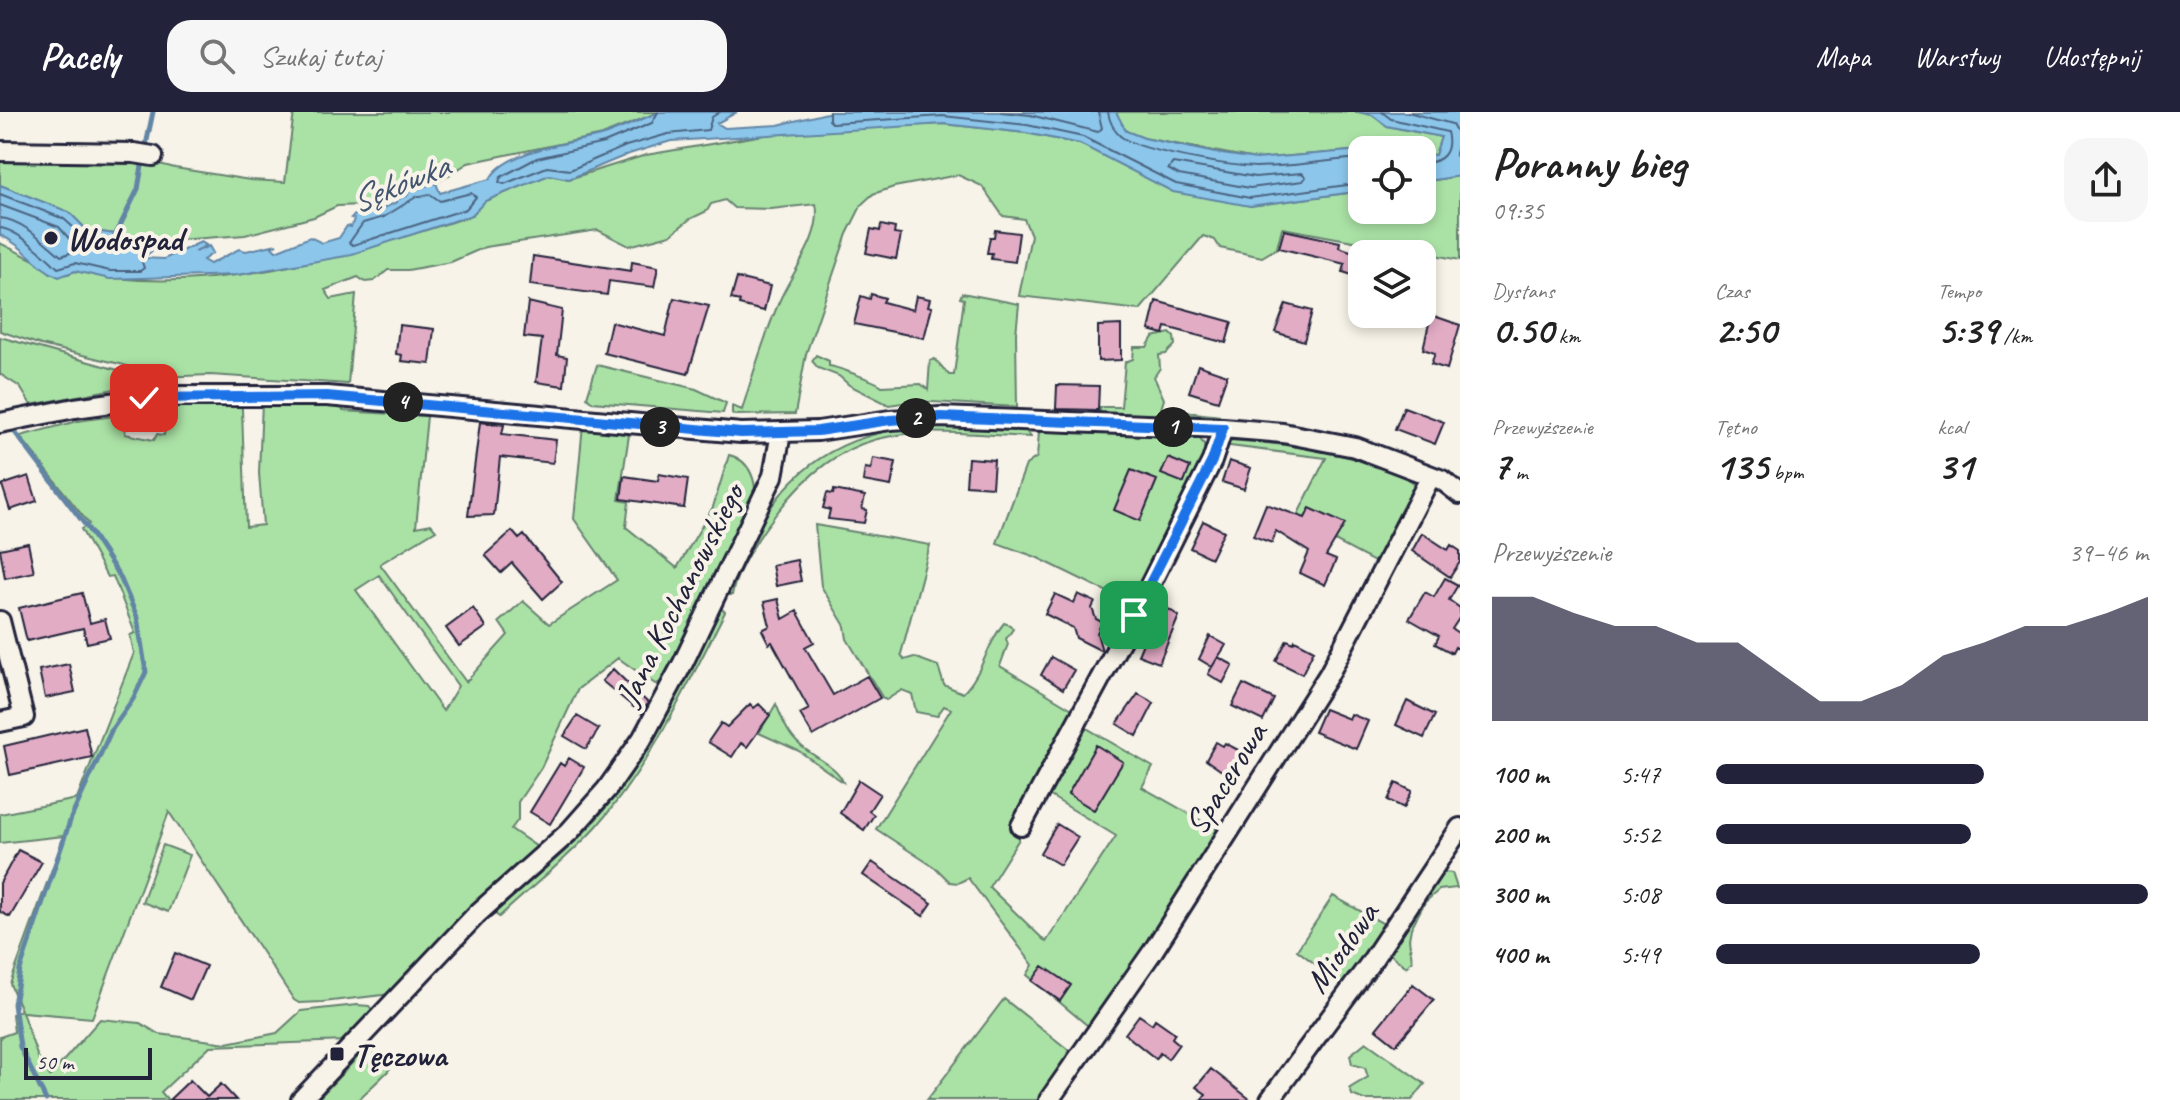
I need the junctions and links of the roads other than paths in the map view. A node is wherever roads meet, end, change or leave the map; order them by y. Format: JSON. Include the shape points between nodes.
{"nodes":[{"id":1,"x":0,"y":151,"type":"edge"},
{"id":2,"x":153,"y":156,"type":"dead end"},
{"id":3,"x":9,"y":421,"type":"edge"},
{"id":4,"x":1223,"y":428,"type":"junction"},
{"id":5,"x":781,"y":433,"type":"junction"},
{"id":6,"x":1431,"y":476,"type":"junction"},
{"id":7,"x":1460,"y":494,"type":"edge"},
{"id":8,"x":0,"y":621,"type":"edge"},
{"id":9,"x":0,"y":722,"type":"edge"},
{"id":10,"x":1021,"y":826,"type":"dead end"},
{"id":11,"x":1460,"y":828,"type":"edge"},
{"id":12,"x":301,"y":1100,"type":"edge"},
{"id":13,"x":1049,"y":1100,"type":"edge"},
{"id":14,"x":1270,"y":1100,"type":"edge"}],
"edges":[{"from":1,"to":2,"type":"street"},
{"from":3,"to":5,"type":"street","via":[[162,396],[327,396]]},
{"from":4,"to":5,"type":"street","via":[[940,417]]},
{"from":4,"to":6,"type":"street","via":[[1355,447]]},
{"from":4,"to":10,"type":"street","via":[[1212,461],[1140,605]]},
{"from":5,"to":12,"type":"street","name":"Jana Kochanowskiego","via":[[773,476],[695,638],[642,739],[607,789],[569,832],[477,914]]},
{"from":6,"to":7,"type":"street"},
{"from":6,"to":13,"type":"street","name":"Spacerowa","via":[[1329,674],[1149,958]]},
{"from":8,"to":9,"type":"street","via":[[24,717]]},
{"from":11,"to":14,"type":"street","name":"Miodowa"}]}
